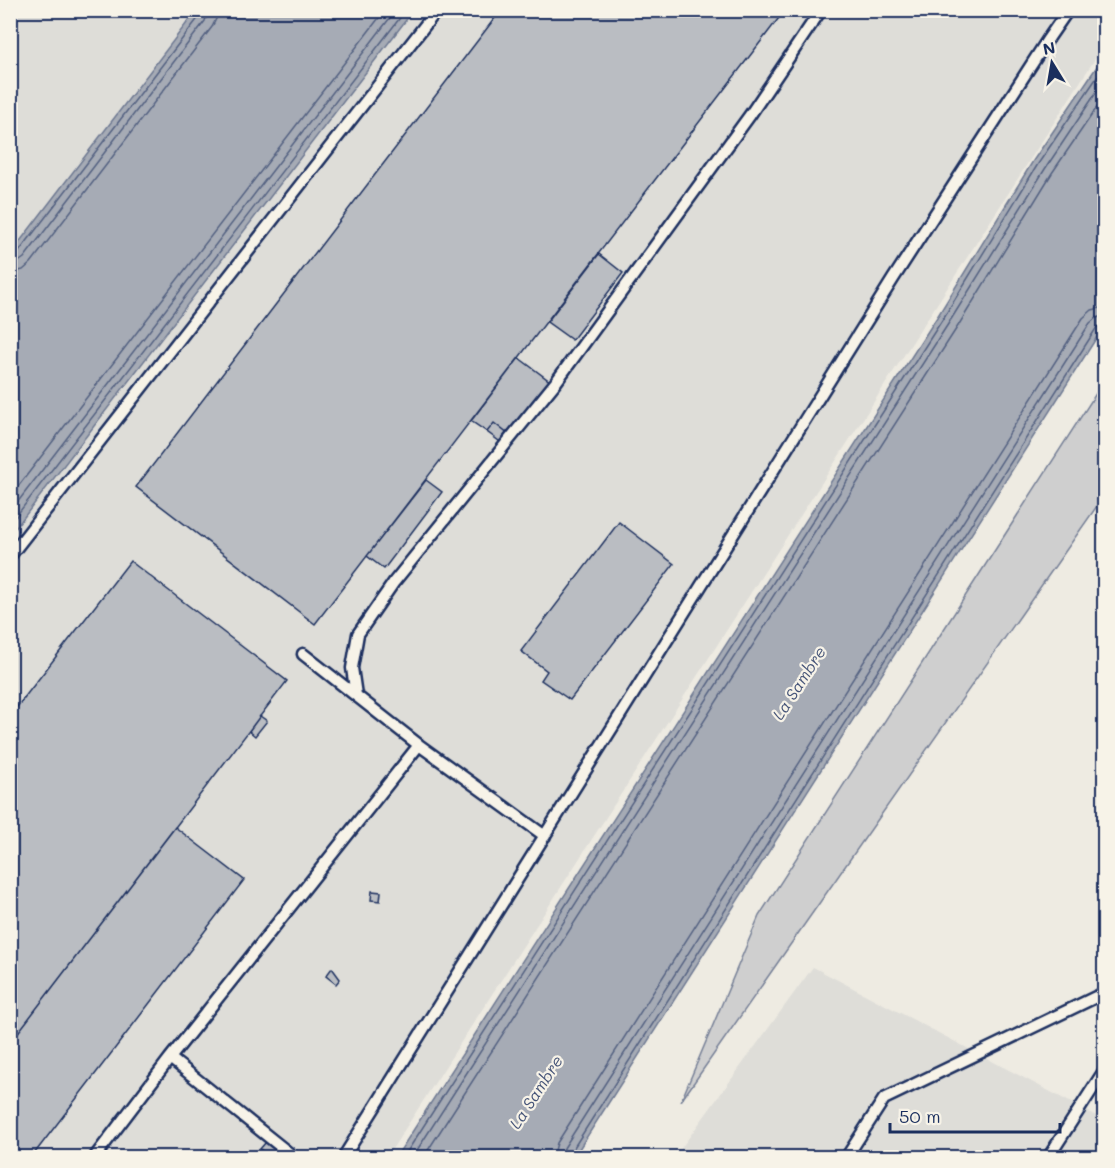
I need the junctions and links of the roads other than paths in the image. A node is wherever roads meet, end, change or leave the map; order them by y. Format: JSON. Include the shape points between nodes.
{"nodes":[{"id":1,"x":437,"y":10,"type":"edge"},
{"id":2,"x":821,"y":10,"type":"edge"},
{"id":3,"x":1068,"y":10,"type":"edge"},
{"id":4,"x":10,"y":556,"type":"edge"},
{"id":5,"x":303,"y":654,"type":"dead end"},
{"id":6,"x":356,"y":695,"type":"junction"},
{"id":7,"x":419,"y":745,"type":"junction"},
{"id":8,"x":544,"y":836,"type":"junction"},
{"id":9,"x":1104,"y":993,"type":"edge"},
{"id":10,"x":170,"y":1058,"type":"junction"},
{"id":11,"x":1104,"y":1071,"type":"edge"},
{"id":12,"x":94,"y":1158,"type":"edge"},
{"id":13,"x":295,"y":1158,"type":"edge"},
{"id":14,"x":343,"y":1158,"type":"edge"},
{"id":15,"x":846,"y":1158,"type":"edge"},
{"id":16,"x":1048,"y":1158,"type":"edge"}],
"edges":[{"from":1,"to":4,"type":"lane"},
{"from":2,"to":6,"type":"lane","via":[[750,115],[556,382],[394,582],[358,634],[352,668]]},
{"from":3,"to":8,"type":"lane","via":[[887,289]]},
{"from":5,"to":6,"type":"lane"},
{"from":6,"to":7,"type":"lane"},
{"from":7,"to":8,"type":"lane"},
{"from":7,"to":10,"type":"lane"},
{"from":8,"to":14,"type":"lane"},
{"from":9,"to":15,"type":"lane","via":[[884,1099]]},
{"from":10,"to":12,"type":"lane"},
{"from":10,"to":13,"type":"lane"},
{"from":11,"to":16,"type":"lane"}]}
